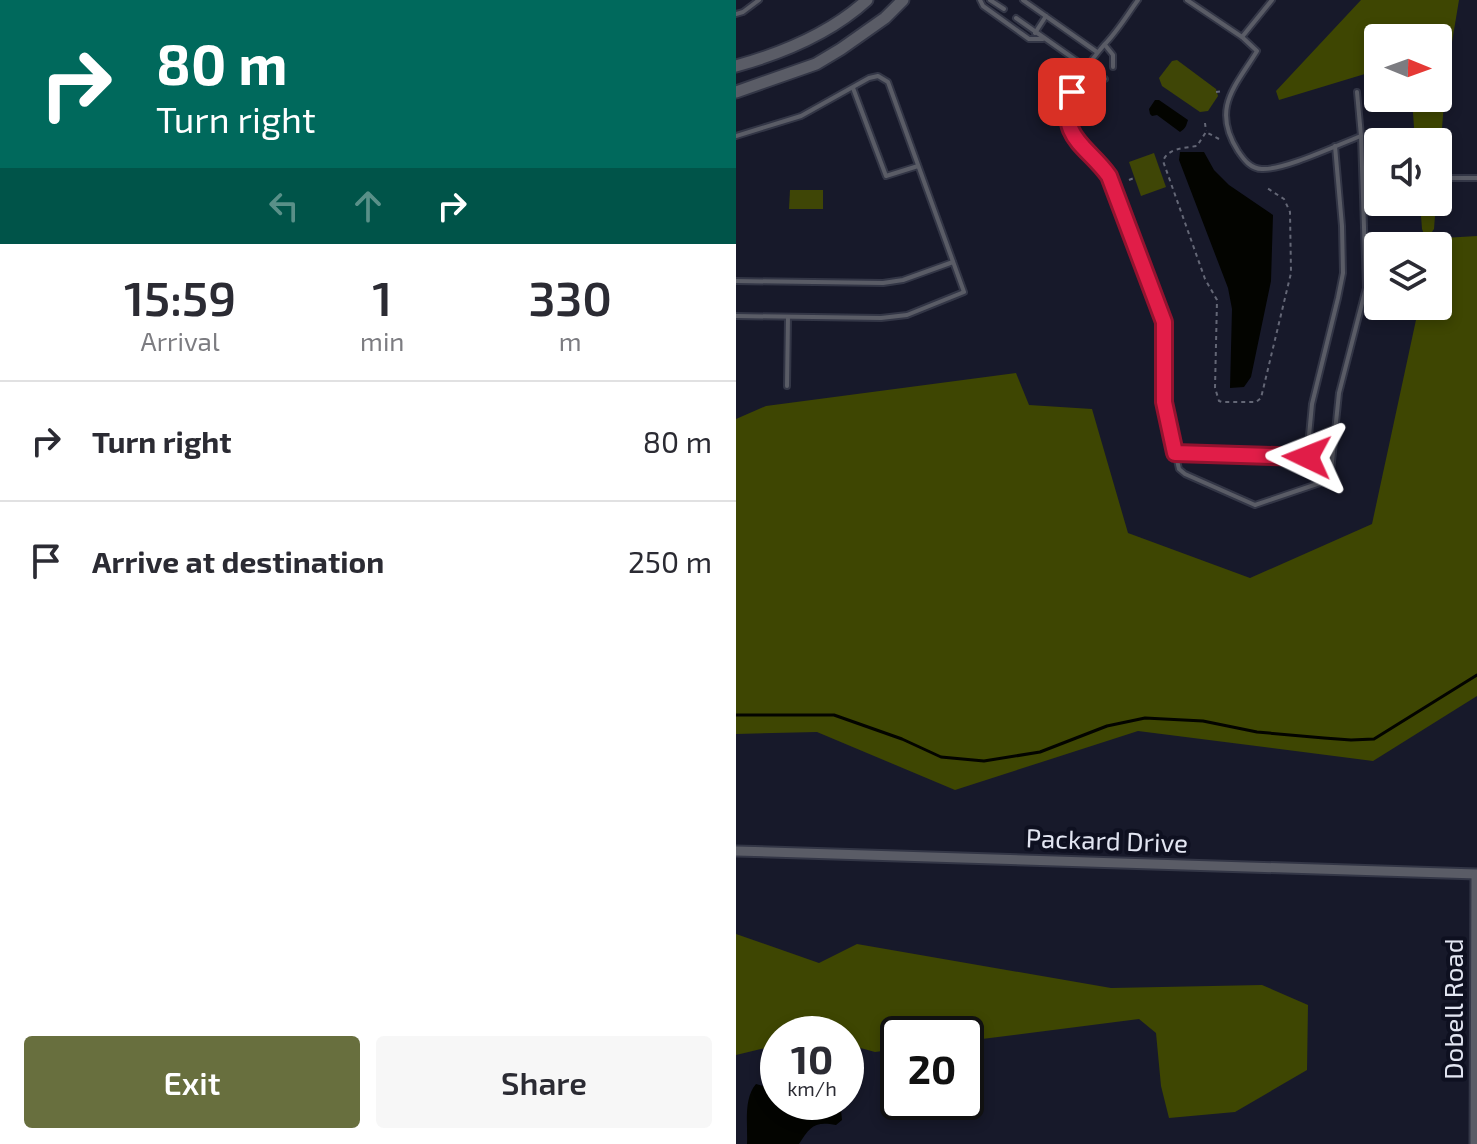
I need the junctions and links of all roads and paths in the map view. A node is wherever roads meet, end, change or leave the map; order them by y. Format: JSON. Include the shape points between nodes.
{"nodes":[{"id":1,"x":759,"y":0,"type":"edge"},
{"id":2,"x":867,"y":0,"type":"edge"},
{"id":3,"x":903,"y":0,"type":"edge"},
{"id":4,"x":980,"y":0,"type":"edge"},
{"id":5,"x":990,"y":0,"type":"edge"},
{"id":6,"x":1023,"y":0,"type":"edge"},
{"id":7,"x":1138,"y":0,"type":"edge"},
{"id":8,"x":1187,"y":0,"type":"edge"},
{"id":9,"x":1266,"y":0,"type":"edge"},
{"id":10,"x":1272,"y":0,"type":"edge"},
{"id":11,"x":1004,"y":9,"type":"dead end"},
{"id":12,"x":1263,"y":11,"type":"junction"},
{"id":13,"x":736,"y":14,"type":"edge"},
{"id":14,"x":1046,"y":16,"type":"junction"},
{"id":15,"x":1016,"y":18,"type":"dead end"},
{"id":16,"x":1035,"y":33,"type":"junction"},
{"id":17,"x":1242,"y":37,"type":"junction"},
{"id":18,"x":1044,"y":39,"type":"junction"},
{"id":19,"x":1105,"y":45,"type":"junction"},
{"id":20,"x":1097,"y":52,"type":"junction"},
{"id":21,"x":736,"y":66,"type":"edge"},
{"id":22,"x":1113,"y":67,"type":"dead end"},
{"id":23,"x":1087,"y":68,"type":"junction"},
{"id":24,"x":1081,"y":78,"type":"junction"},
{"id":25,"x":1105,"y":79,"type":"dead end"},
{"id":26,"x":853,"y":88,"type":"junction"},
{"id":27,"x":1223,"y":91,"type":"dead end"},
{"id":28,"x":736,"y":92,"type":"edge"},
{"id":29,"x":1216,"y":92,"type":"dead end"},
{"id":30,"x":1357,"y":92,"type":"dead end"},
{"id":31,"x":1083,"y":112,"type":"dead end"},
{"id":32,"x":1100,"y":119,"type":"dead end"},
{"id":33,"x":1205,"y":123,"type":"dead end"},
{"id":34,"x":1206,"y":132,"type":"junction"},
{"id":35,"x":736,"y":136,"type":"edge"},
{"id":36,"x":1361,"y":136,"type":"junction"},
{"id":37,"x":1219,"y":139,"type":"dead end"},
{"id":38,"x":1335,"y":146,"type":"junction"},
{"id":39,"x":918,"y":166,"type":"junction"},
{"id":40,"x":1165,"y":168,"type":"junction"},
{"id":41,"x":1160,"y":170,"type":"dead end"},
{"id":42,"x":1134,"y":178,"type":"dead end"},
{"id":43,"x":1452,"y":178,"type":"edge"},
{"id":44,"x":1477,"y":178,"type":"edge"},
{"id":45,"x":1129,"y":180,"type":"dead end"},
{"id":46,"x":1267,"y":188,"type":"dead end"},
{"id":47,"x":953,"y":262,"type":"junction"},
{"id":48,"x":736,"y":281,"type":"edge"},
{"id":49,"x":736,"y":316,"type":"edge"},
{"id":50,"x":788,"y":317,"type":"junction"},
{"id":51,"x":787,"y":386,"type":"dead end"},
{"id":52,"x":1175,"y":453,"type":"junction"},
{"id":53,"x":1307,"y":457,"type":"junction"},
{"id":54,"x":1332,"y":458,"type":"junction"},
{"id":55,"x":736,"y":851,"type":"edge"},
{"id":56,"x":1476,"y":875,"type":"edge"},
{"id":57,"x":1475,"y":1144,"type":"edge"}],
"edges":[{"from":1,"to":13,"type":"lane"},
{"from":2,"to":21,"type":"street","via":[[792,47]]},
{"from":3,"to":28,"type":"street","via":[[816,64]]},
{"from":4,"to":18,"type":"lane","via":[[1029,39]]},
{"from":5,"to":11,"type":"lane"},
{"from":6,"to":14,"type":"lane"},
{"from":7,"to":19,"type":"lane"},
{"from":8,"to":17,"type":"lane"},
{"from":9,"to":12,"type":"lane"},
{"from":10,"to":12,"type":"lane"},
{"from":12,"to":17,"type":"lane"},
{"from":14,"to":16,"type":"lane"},
{"from":14,"to":20,"type":"lane"},
{"from":15,"to":16,"type":"lane"},
{"from":16,"to":18,"type":"lane"},
{"from":17,"to":38,"type":"lane","via":[[1257,51],[1226,105],[1228,128],[1242,157],[1265,170]]},
{"from":18,"to":23,"type":"lane"},
{"from":19,"to":20,"type":"lane"},
{"from":19,"to":22,"type":"lane","via":[[1113,55]]},
{"from":20,"to":23,"type":"lane"},
{"from":23,"to":24,"type":"lane"},
{"from":24,"to":25,"type":"lane"},
{"from":24,"to":52,"type":"lane","via":[[1071,95],[1068,121],[1081,147],[1109,176],[1164,322],[1164,402]]},
{"from":26,"to":35,"type":"lane","via":[[801,116]]},
{"from":26,"to":39,"type":"lane","via":[[886,176]]},
{"from":26,"to":39,"type":"lane","via":[[878,76],[888,82]]},
{"from":27,"to":29,"type":"path"},
{"from":30,"to":36,"type":"lane"},
{"from":31,"to":32,"type":"path"},
{"from":33,"to":34,"type":"path"},
{"from":34,"to":37,"type":"path"},
{"from":34,"to":40,"type":"path","via":[[1197,146],[1168,153]]},
{"from":36,"to":38,"type":"lane"},
{"from":36,"to":54,"type":"lane","via":[[1366,288],[1339,393]]},
{"from":38,"to":53,"type":"lane","via":[[1343,273],[1312,404]]},
{"from":39,"to":47,"type":"lane"},
{"from":40,"to":41,"type":"path"},
{"from":40,"to":46,"type":"path","via":[[1217,300],[1215,388],[1222,402],[1261,398],[1291,273],[1290,212],[1284,199]]},
{"from":42,"to":45,"type":"path"},
{"from":43,"to":44,"type":"lane"},
{"from":47,"to":48,"type":"lane","via":[[883,283]]},
{"from":47,"to":50,"type":"lane","via":[[964,292],[907,315]]},
{"from":49,"to":50,"type":"lane"},
{"from":50,"to":51,"type":"lane"},
{"from":52,"to":53,"type":"lane"},
{"from":52,"to":54,"type":"lane","via":[[1185,474],[1255,505],[1328,480]]},
{"from":53,"to":54,"type":"lane"},
{"from":55,"to":56,"type":"street","name":"Packard Drive"},
{"from":56,"to":57,"type":"street","name":"Dobell Road"}]}
